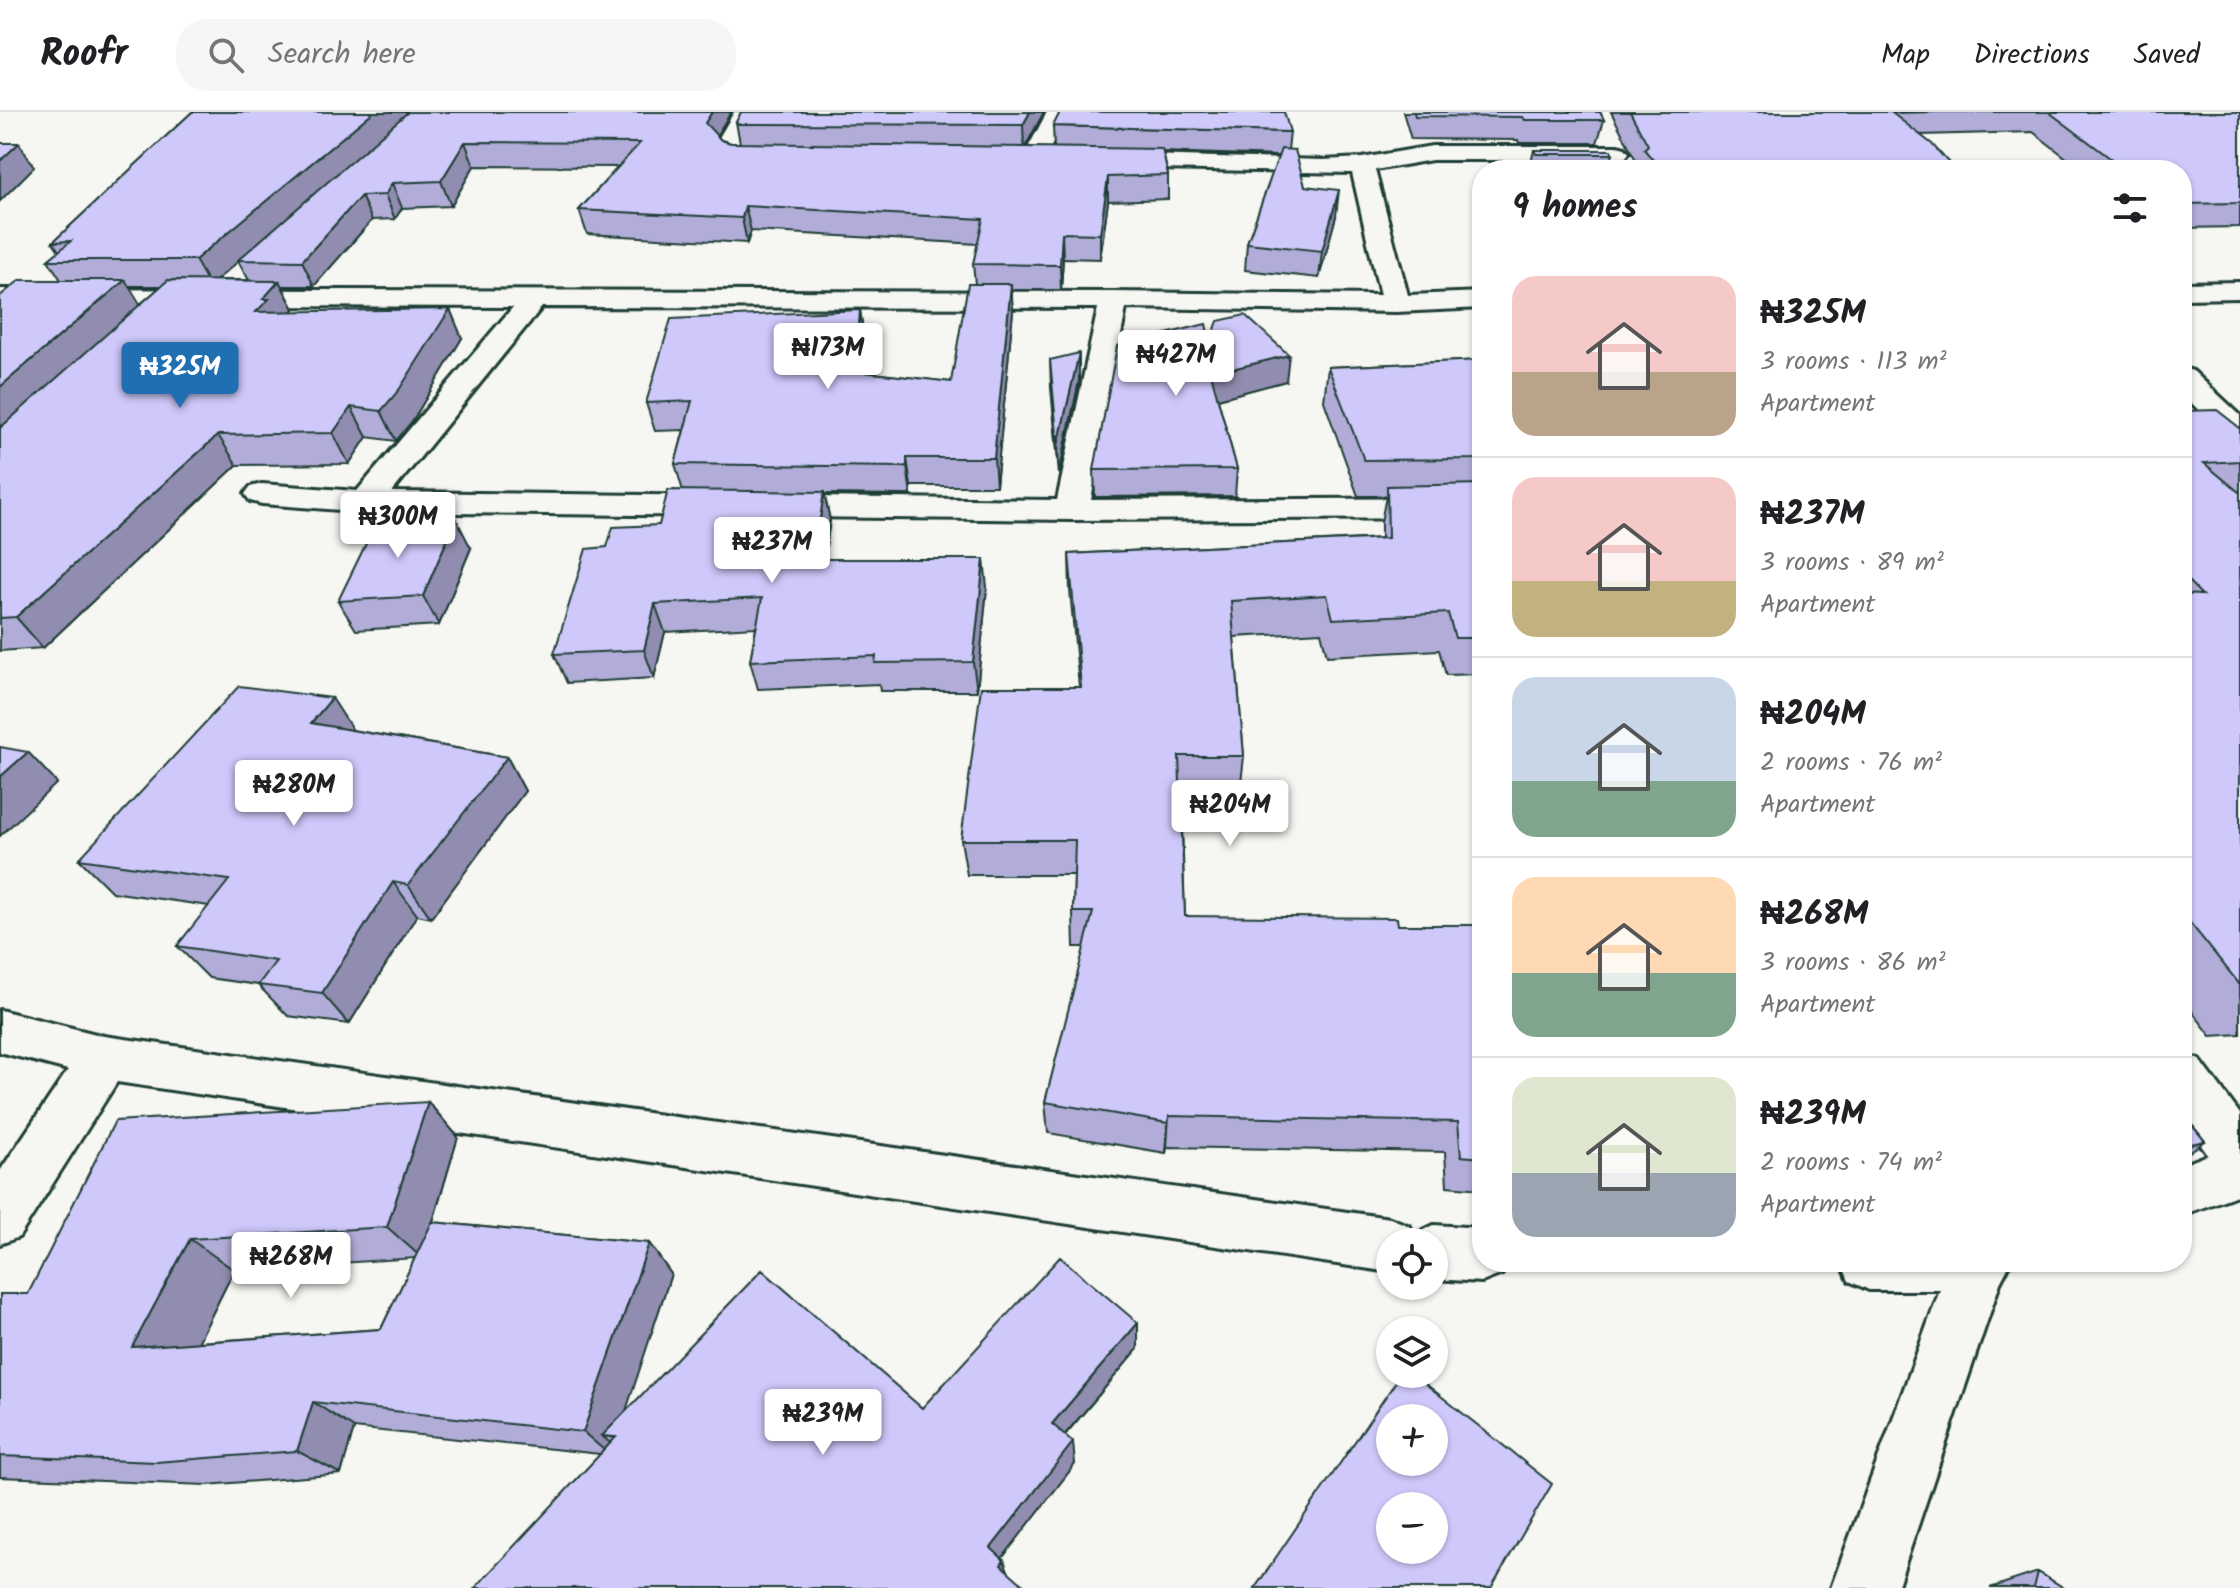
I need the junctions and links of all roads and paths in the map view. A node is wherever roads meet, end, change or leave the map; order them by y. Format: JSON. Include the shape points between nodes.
{"nodes":[{"id":1,"x":745,"y":112,"type":"edge"},
{"id":2,"x":1058,"y":112,"type":"edge"},
{"id":3,"x":1604,"y":126,"type":"edge"},
{"id":4,"x":799,"y":157,"type":"edge"},
{"id":5,"x":1003,"y":158,"type":"edge"},
{"id":6,"x":1034,"y":159,"type":"junction"},
{"id":7,"x":1580,"y":160,"type":"edge"},
{"id":8,"x":1621,"y":160,"type":"edge"},
{"id":9,"x":1362,"y":165,"type":"junction"},
{"id":10,"x":243,"y":275,"type":"edge"},
{"id":11,"x":2240,"y":290,"type":"edge"},
{"id":12,"x":2192,"y":291,"type":"edge"},
{"id":13,"x":220,"y":296,"type":"junction"},
{"id":14,"x":0,"y":297,"type":"edge"},
{"id":15,"x":177,"y":297,"type":"junction"},
{"id":16,"x":534,"y":299,"type":"junction"},
{"id":17,"x":1114,"y":300,"type":"junction"},
{"id":18,"x":1472,"y":300,"type":"edge"},
{"id":19,"x":1396,"y":304,"type":"junction"},
{"id":20,"x":142,"y":329,"type":"edge"},
{"id":21,"x":2192,"y":386,"type":"edge"},
{"id":22,"x":2240,"y":432,"type":"edge"},
{"id":23,"x":262,"y":494,"type":"dead end"},
{"id":24,"x":366,"y":502,"type":"junction"},
{"id":25,"x":1472,"y":508,"type":"edge"},
{"id":26,"x":1072,"y":510,"type":"junction"},
{"id":27,"x":0,"y":1031,"type":"edge"},
{"id":28,"x":104,"y":1058,"type":"junction"},
{"id":29,"x":2192,"y":1090,"type":"edge"},
{"id":30,"x":2240,"y":1157,"type":"edge"},
{"id":31,"x":2240,"y":1169,"type":"edge"},
{"id":32,"x":2192,"y":1186,"type":"edge"},
{"id":33,"x":0,"y":1218,"type":"edge"},
{"id":34,"x":1376,"y":1243,"type":"edge"},
{"id":35,"x":1448,"y":1253,"type":"edge"},
{"id":36,"x":1472,"y":1254,"type":"edge"},
{"id":37,"x":1978,"y":1272,"type":"edge"},
{"id":38,"x":1864,"y":1588,"type":"edge"}],
"edges":[{"from":1,"to":4,"type":"street","via":[[725,148],[728,153]]},
{"from":2,"to":6,"type":"street"},
{"from":3,"to":8,"type":"street"},
{"from":5,"to":6,"type":"street"},
{"from":6,"to":9,"type":"street"},
{"from":7,"to":9,"type":"street","via":[[1432,153]]},
{"from":9,"to":19,"type":"street"},
{"from":10,"to":13,"type":"street"},
{"from":11,"to":12,"type":"street"},
{"from":13,"to":15,"type":"street"},
{"from":13,"to":16,"type":"street"},
{"from":14,"to":15,"type":"street"},
{"from":15,"to":20,"type":"street"},
{"from":16,"to":17,"type":"street"},
{"from":16,"to":24,"type":"street"},
{"from":17,"to":19,"type":"street"},
{"from":17,"to":26,"type":"street"},
{"from":18,"to":19,"type":"street"},
{"from":21,"to":22,"type":"street"},
{"from":23,"to":24,"type":"street"},
{"from":24,"to":26,"type":"street"},
{"from":25,"to":26,"type":"street"},
{"from":27,"to":28,"type":"street"},
{"from":28,"to":33,"type":"street"},
{"from":28,"to":34,"type":"street"},
{"from":29,"to":30,"type":"street"},
{"from":31,"to":32,"type":"street"},
{"from":35,"to":36,"type":"street"},
{"from":37,"to":38,"type":"street"}]}
